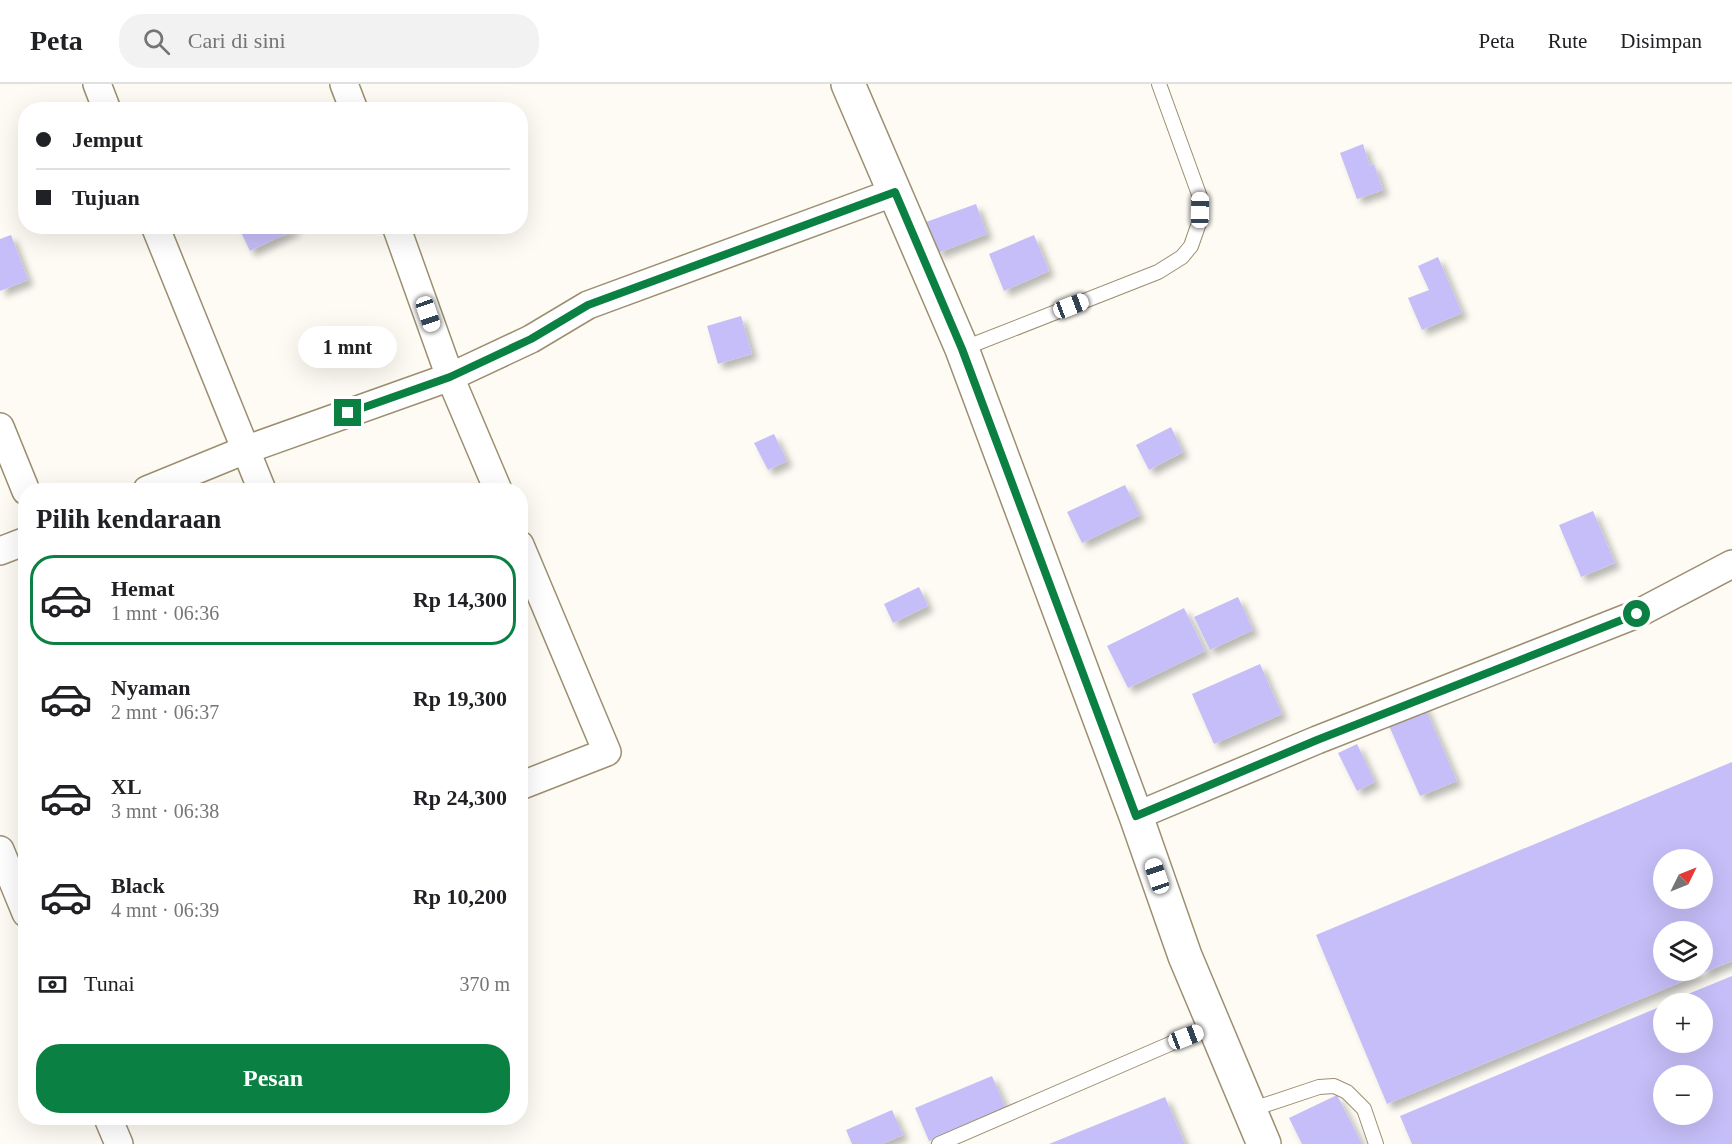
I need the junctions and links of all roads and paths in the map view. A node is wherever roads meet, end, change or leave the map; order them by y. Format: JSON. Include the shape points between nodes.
{"nodes":[{"id":1,"x":97,"y":84,"type":"edge"},
{"id":2,"x":344,"y":84,"type":"edge"},
{"id":3,"x":849,"y":84,"type":"edge"},
{"id":4,"x":1159,"y":84,"type":"edge"},
{"id":5,"x":104,"y":102,"type":"edge"},
{"id":6,"x":351,"y":102,"type":"edge"},
{"id":7,"x":895,"y":192,"type":"junction"},
{"id":8,"x":158,"y":234,"type":"edge"},
{"id":9,"x":399,"y":234,"type":"edge"},
{"id":10,"x":962,"y":349,"type":"junction"},
{"id":11,"x":450,"y":377,"type":"junction"},
{"id":12,"x":0,"y":427,"type":"edge"},
{"id":13,"x":245,"y":450,"type":"junction"},
{"id":14,"x":23,"y":483,"type":"edge"},
{"id":15,"x":164,"y":483,"type":"edge"},
{"id":16,"x":259,"y":483,"type":"edge"},
{"id":17,"x":495,"y":483,"type":"edge"},
{"id":18,"x":18,"y":544,"type":"edge"},
{"id":19,"x":0,"y":551,"type":"edge"},
{"id":20,"x":528,"y":564,"type":"edge"},
{"id":21,"x":1732,"y":564,"type":"edge"},
{"id":22,"x":528,"y":783,"type":"edge"},
{"id":23,"x":1136,"y":816,"type":"junction"},
{"id":24,"x":0,"y":850,"type":"edge"},
{"id":25,"x":18,"y":894,"type":"edge"},
{"id":26,"x":1215,"y":1027,"type":"junction"},
{"id":27,"x":1250,"y":1110,"type":"junction"},
{"id":28,"x":111,"y":1125,"type":"edge"},
{"id":29,"x":119,"y":1144,"type":"edge"},
{"id":30,"x":939,"y":1144,"type":"edge"},
{"id":31,"x":1264,"y":1144,"type":"edge"},
{"id":32,"x":1376,"y":1144,"type":"edge"}],
"edges":[{"from":1,"to":5,"type":"street"},
{"from":2,"to":6,"type":"street"},
{"from":3,"to":7,"type":"street"},
{"from":4,"to":10,"type":"lane","via":[[1200,197],[1199,223],[1191,246],[1182,257],[1158,272]]},
{"from":7,"to":10,"type":"street"},
{"from":7,"to":11,"type":"street","via":[[588,305],[531,339]]},
{"from":8,"to":13,"type":"street"},
{"from":9,"to":11,"type":"street"},
{"from":10,"to":23,"type":"street"},
{"from":11,"to":13,"type":"street"},
{"from":11,"to":17,"type":"street"},
{"from":12,"to":14,"type":"street"},
{"from":13,"to":15,"type":"street"},
{"from":13,"to":16,"type":"street"},
{"from":18,"to":19,"type":"street"},
{"from":20,"to":22,"type":"street","via":[[607,752]]},
{"from":21,"to":23,"type":"street","via":[[1637,614]]},
{"from":23,"to":26,"type":"street"},
{"from":24,"to":25,"type":"street"},
{"from":26,"to":27,"type":"street"},
{"from":26,"to":30,"type":"lane"},
{"from":27,"to":31,"type":"street"},
{"from":27,"to":32,"type":"lane","via":[[1318,1087],[1334,1086],[1347,1092],[1364,1109]]},
{"from":28,"to":29,"type":"street"}]}
